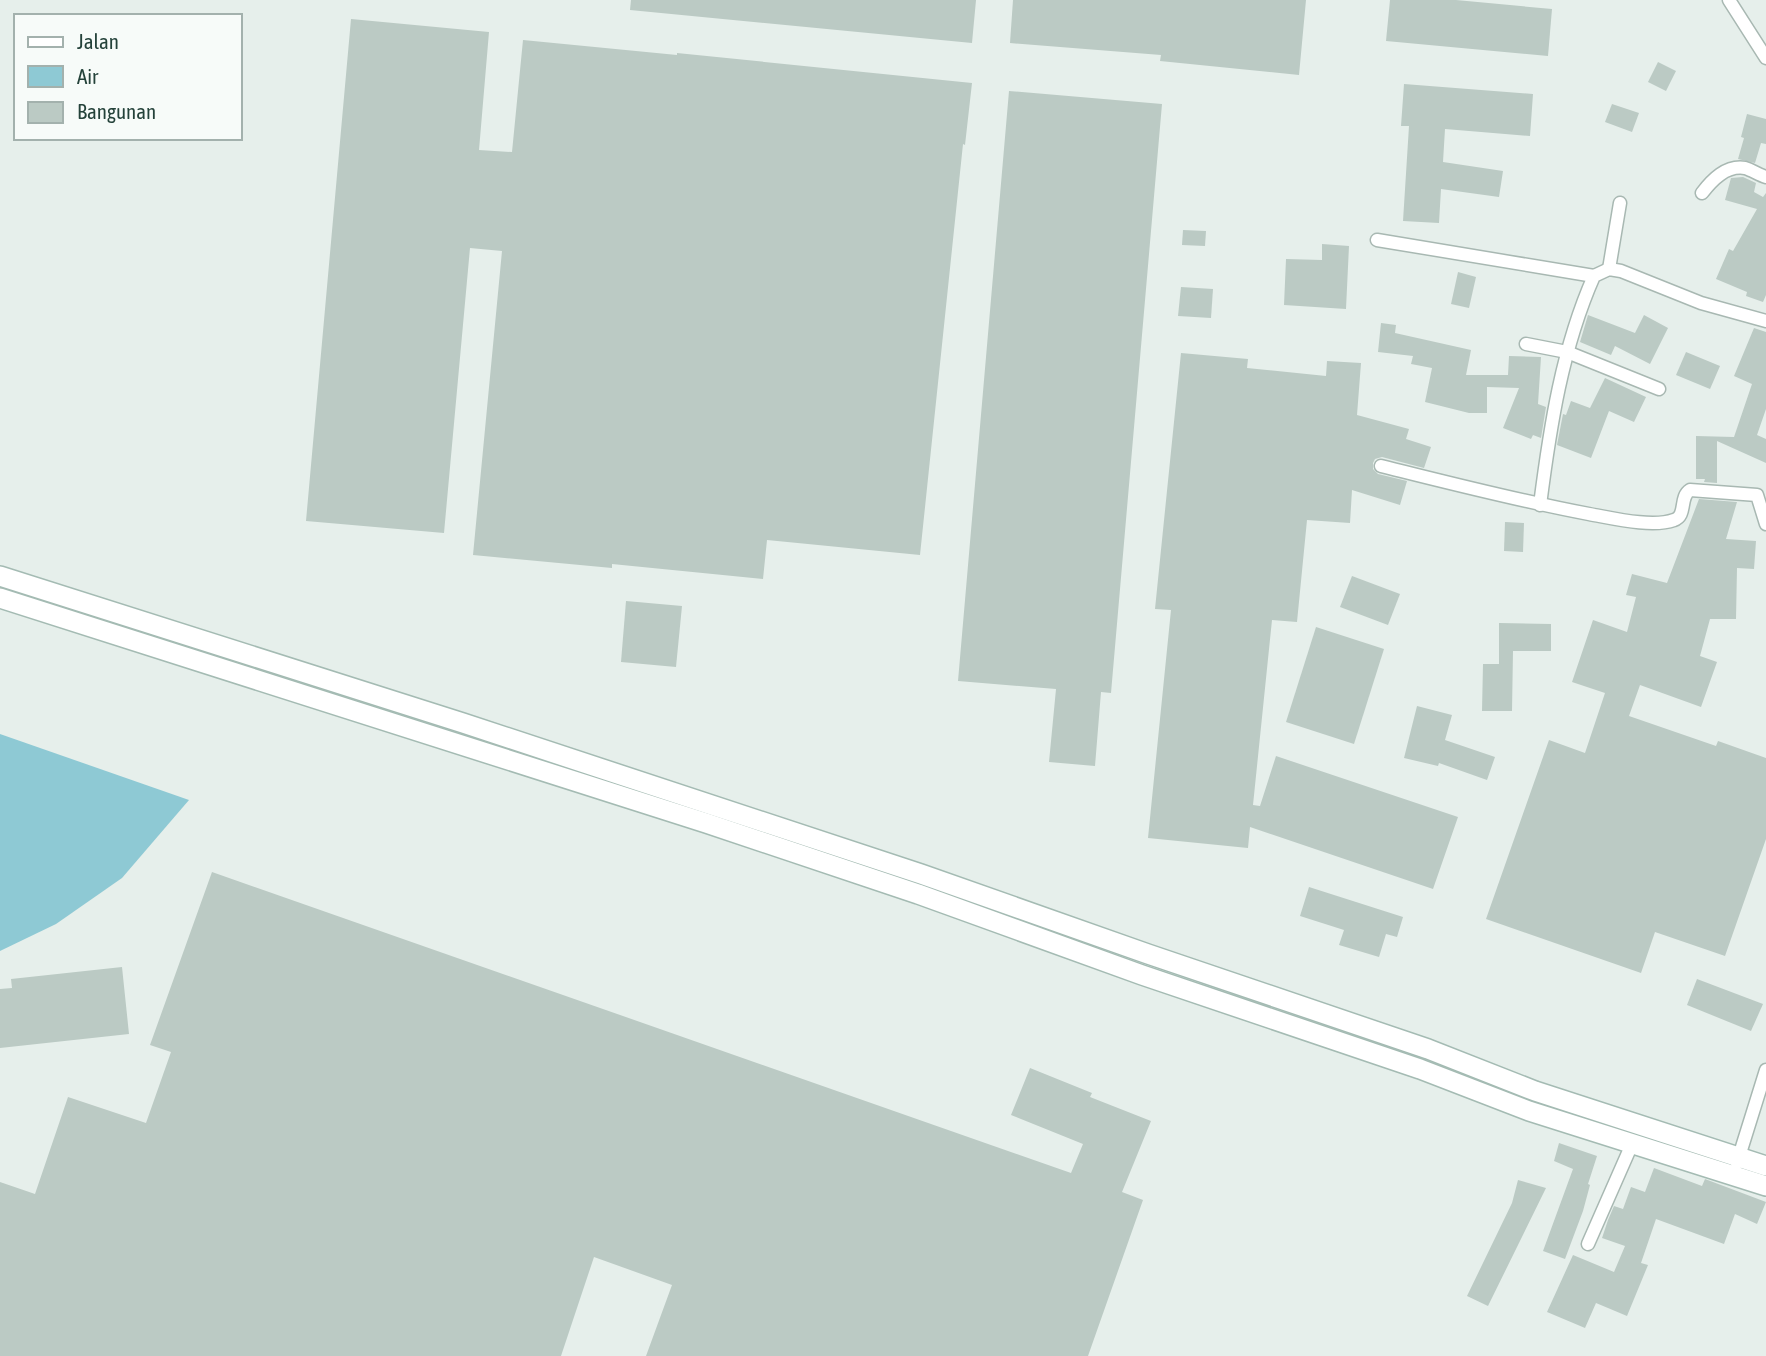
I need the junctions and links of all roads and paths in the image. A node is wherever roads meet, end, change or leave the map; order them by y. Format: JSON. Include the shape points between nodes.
{"nodes":[{"id":1,"x":1729,"y":0,"type":"edge"},
{"id":2,"x":1766,"y":58,"type":"edge"},
{"id":3,"x":1766,"y":177,"type":"edge"},
{"id":4,"x":1702,"y":193,"type":"dead end"},
{"id":5,"x":1620,"y":203,"type":"dead end"},
{"id":6,"x":1377,"y":240,"type":"dead end"},
{"id":7,"x":1609,"y":269,"type":"junction"},
{"id":8,"x":1594,"y":276,"type":"junction"},
{"id":9,"x":1766,"y":321,"type":"edge"},
{"id":10,"x":1526,"y":344,"type":"dead end"},
{"id":11,"x":1567,"y":352,"type":"junction"},
{"id":12,"x":1659,"y":389,"type":"dead end"},
{"id":13,"x":1381,"y":466,"type":"dead end"},
{"id":14,"x":1761,"y":494,"type":"edge"},
{"id":15,"x":1540,"y":505,"type":"junction"},
{"id":16,"x":1766,"y":524,"type":"edge"},
{"id":17,"x":0,"y":576,"type":"edge"},
{"id":18,"x":0,"y":597,"type":"edge"},
{"id":19,"x":1766,"y":1069,"type":"edge"},
{"id":20,"x":1632,"y":1143,"type":"junction"},
{"id":21,"x":1736,"y":1166,"type":"junction"},
{"id":22,"x":1766,"y":1166,"type":"edge"},
{"id":23,"x":1766,"y":1186,"type":"edge"},
{"id":24,"x":1587,"y":1244,"type":"dead end"}],
"edges":[{"from":1,"to":2,"type":"street"},
{"from":3,"to":4,"type":"street","via":[[1748,169],[1729,169]]},
{"from":5,"to":7,"type":"street"},
{"from":6,"to":8,"type":"street"},
{"from":7,"to":8,"type":"street"},
{"from":7,"to":9,"type":"street","via":[[1700,303]]},
{"from":8,"to":11,"type":"street"},
{"from":10,"to":11,"type":"street"},
{"from":11,"to":12,"type":"street"},
{"from":11,"to":15,"type":"street"},
{"from":13,"to":15,"type":"street"},
{"from":14,"to":15,"type":"street","via":[[1690,490],[1680,516],[1667,522],[1613,519]]},
{"from":14,"to":16,"type":"street"},
{"from":17,"to":21,"type":"street","via":[[908,869],[1428,1049]]},
{"from":18,"to":20,"type":"street","via":[[706,823]]},
{"from":19,"to":21,"type":"street"},
{"from":20,"to":21,"type":"street"},
{"from":20,"to":24,"type":"street"},
{"from":21,"to":22,"type":"street"},
{"from":21,"to":23,"type":"street"}]}
